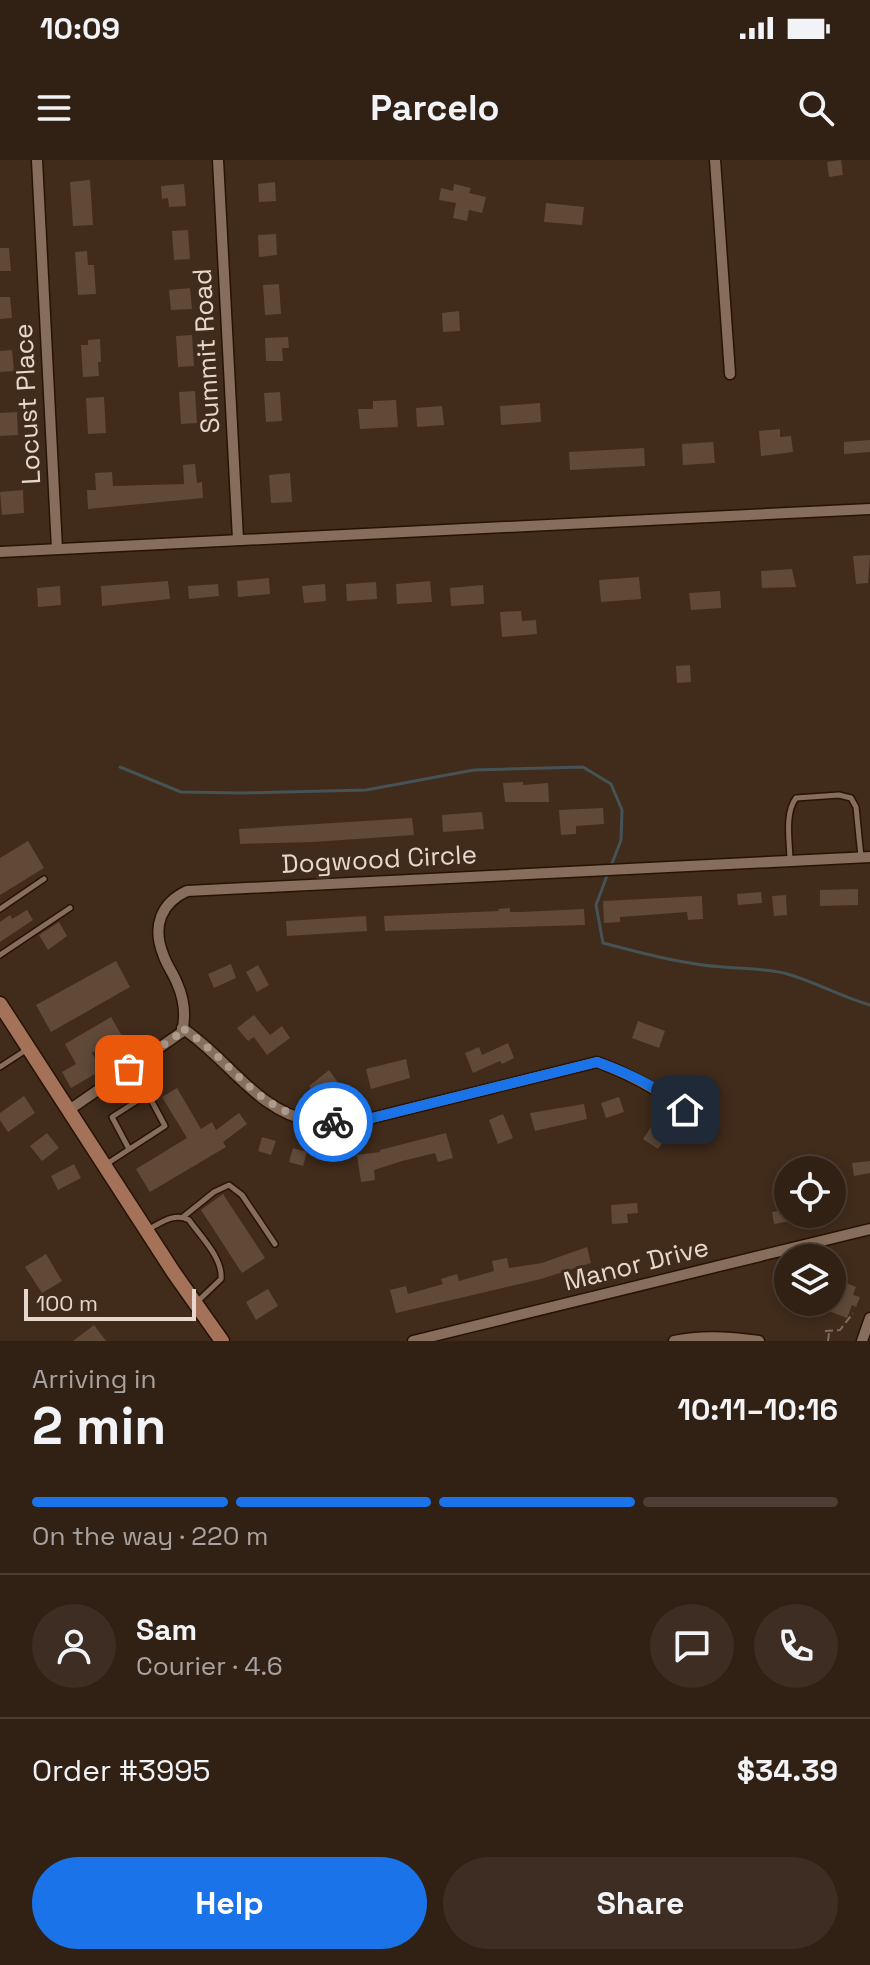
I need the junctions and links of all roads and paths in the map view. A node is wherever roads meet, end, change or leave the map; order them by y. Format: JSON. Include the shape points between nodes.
{"nodes":[{"id":1,"x":37,"y":160,"type":"edge"},
{"id":2,"x":218,"y":160,"type":"edge"},
{"id":3,"x":715,"y":160,"type":"edge"},
{"id":4,"x":730,"y":374,"type":"dead end"},
{"id":5,"x":870,"y":509,"type":"edge"},
{"id":6,"x":238,"y":539,"type":"junction"},
{"id":7,"x":57,"y":549,"type":"junction"},
{"id":8,"x":0,"y":552,"type":"edge"},
{"id":9,"x":865,"y":858,"type":"edge"},
{"id":10,"x":790,"y":861,"type":"junction"},
{"id":11,"x":44,"y":879,"type":"dead end"},
{"id":12,"x":70,"y":908,"type":"dead end"},
{"id":13,"x":0,"y":909,"type":"edge"},
{"id":14,"x":0,"y":955,"type":"edge"},
{"id":15,"x":0,"y":1004,"type":"edge"},
{"id":16,"x":182,"y":1028,"type":"junction"},
{"id":17,"x":28,"y":1048,"type":"junction"},
{"id":18,"x":0,"y":1067,"type":"edge"},
{"id":19,"x":69,"y":1110,"type":"junction"},
{"id":20,"x":698,"y":1122,"type":"dead end"},
{"id":21,"x":129,"y":1149,"type":"junction"},
{"id":22,"x":105,"y":1166,"type":"junction"},
{"id":23,"x":183,"y":1217,"type":"junction"},
{"id":24,"x":870,"y":1229,"type":"edge"},
{"id":25,"x":146,"y":1230,"type":"junction"},
{"id":26,"x":275,"y":1244,"type":"dead end"},
{"id":27,"x":195,"y":1303,"type":"junction"},
{"id":28,"x":853,"y":1313,"type":"dead end"},
{"id":29,"x":870,"y":1318,"type":"edge"},
{"id":30,"x":222,"y":1341,"type":"edge"},
{"id":31,"x":413,"y":1341,"type":"edge"},
{"id":32,"x":674,"y":1341,"type":"edge"},
{"id":33,"x":759,"y":1341,"type":"edge"},
{"id":34,"x":828,"y":1341,"type":"edge"},
{"id":35,"x":862,"y":1341,"type":"edge"}],
"edges":[{"from":1,"to":7,"type":"street","name":"Locust Place"},
{"from":2,"to":6,"type":"street","name":"Summit Road"},
{"from":3,"to":4,"type":"street"},
{"from":5,"to":6,"type":"street"},
{"from":6,"to":7,"type":"street"},
{"from":7,"to":8,"type":"street"},
{"from":9,"to":10,"type":"street","name":"Dogwood Circle"},
{"from":9,"to":10,"type":"lane","via":[[856,807],[851,798],[839,795],[796,798],[791,804]]},
{"from":10,"to":16,"type":"street","name":"Dogwood Circle","via":[[187,891],[162,910],[159,934],[185,1009]]},
{"from":11,"to":13,"type":"lane"},
{"from":12,"to":14,"type":"lane"},
{"from":15,"to":17,"type":"main road"},
{"from":16,"to":19,"type":"street"},
{"from":16,"to":20,"type":"street","via":[[265,1101],[313,1121],[368,1119],[597,1062],[672,1098]]},
{"from":17,"to":18,"type":"lane"},
{"from":17,"to":19,"type":"main road"},
{"from":19,"to":22,"type":"main road"},
{"from":21,"to":21,"type":"lane","via":[[165,1126],[148,1094],[112,1117]]},
{"from":21,"to":22,"type":"lane"},
{"from":22,"to":25,"type":"main road"},
{"from":23,"to":25,"type":"lane"},
{"from":23,"to":26,"type":"lane","via":[[229,1185],[242,1195]]},
{"from":23,"to":27,"type":"lane","via":[[217,1259],[222,1274],[219,1284]]},
{"from":24,"to":31,"type":"street","name":"Manor Drive"},
{"from":25,"to":27,"type":"main road"},
{"from":27,"to":30,"type":"main road"},
{"from":28,"to":34,"type":"path","via":[[842,1329],[827,1331]]},
{"from":29,"to":35,"type":"street"},
{"from":32,"to":33,"type":"street"}]}
